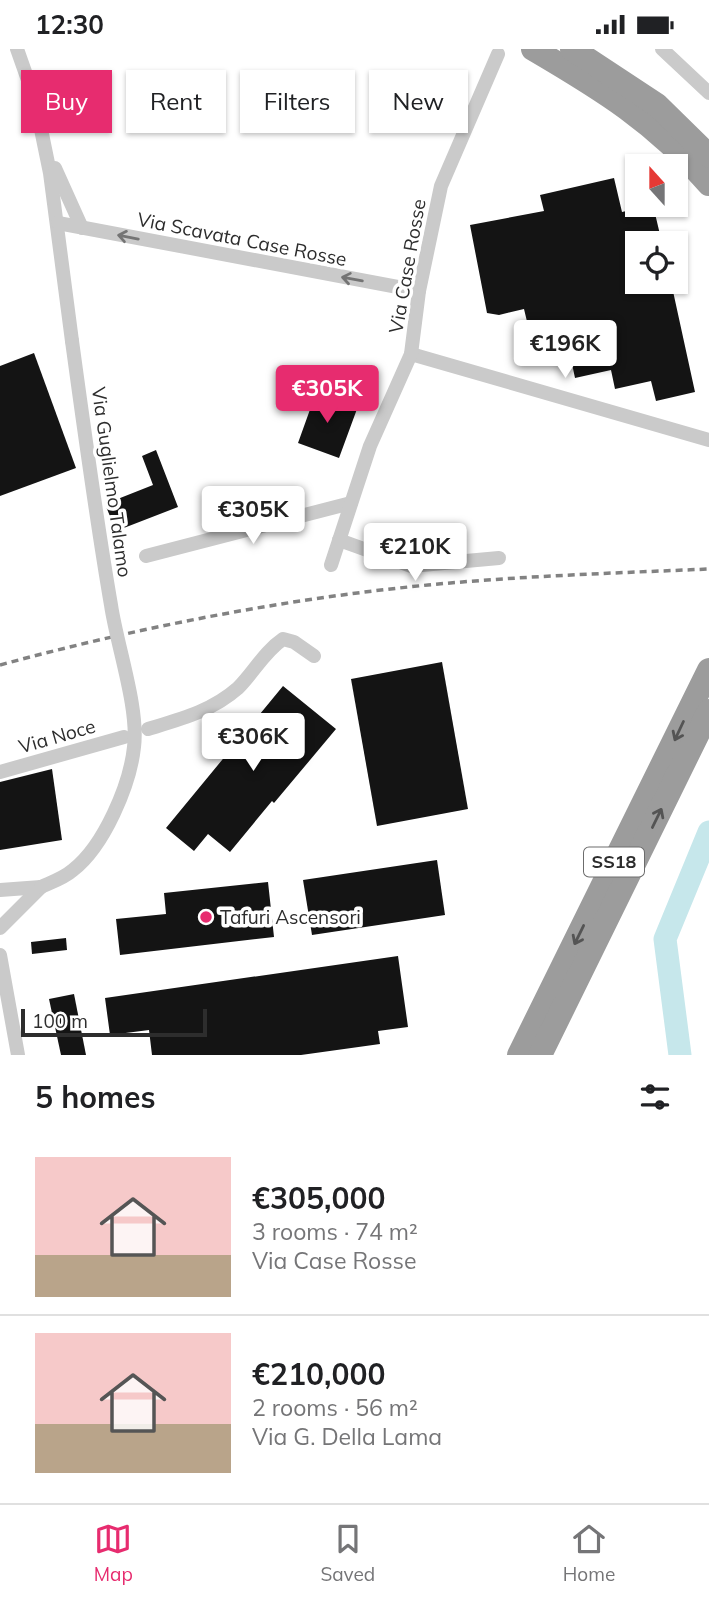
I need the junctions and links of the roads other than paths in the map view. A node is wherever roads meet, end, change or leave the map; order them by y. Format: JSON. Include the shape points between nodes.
{"nodes":[{"id":1,"x":17,"y":49,"type":"edge"},
{"id":2,"x":533,"y":49,"type":"edge"},
{"id":3,"x":572,"y":49,"type":"edge"},
{"id":4,"x":662,"y":49,"type":"edge"},
{"id":5,"x":498,"y":54,"type":"dead end"},
{"id":6,"x":709,"y":92,"type":"edge"},
{"id":7,"x":45,"y":147,"type":"junction"},
{"id":8,"x":709,"y":156,"type":"edge"},
{"id":9,"x":709,"y":184,"type":"edge"},
{"id":10,"x":58,"y":223,"type":"junction"},
{"id":11,"x":82,"y":228,"type":"junction"},
{"id":12,"x":419,"y":291,"type":"junction"},
{"id":13,"x":411,"y":353,"type":"junction"},
{"id":14,"x":709,"y":440,"type":"edge"},
{"id":15,"x":351,"y":503,"type":"junction"},
{"id":16,"x":339,"y":540,"type":"junction"},
{"id":17,"x":146,"y":557,"type":"dead end"},
{"id":18,"x":499,"y":558,"type":"dead end"},
{"id":19,"x":331,"y":565,"type":"dead end"},
{"id":20,"x":314,"y":656,"type":"dead end"},
{"id":21,"x":709,"y":670,"type":"edge"},
{"id":22,"x":709,"y":711,"type":"edge"},
{"id":23,"x":148,"y":729,"type":"dead end"},
{"id":24,"x":124,"y":737,"type":"dead end"},
{"id":25,"x":0,"y":772,"type":"edge"},
{"id":26,"x":41,"y":887,"type":"junction"},
{"id":27,"x":2,"y":892,"type":"edge"},
{"id":28,"x":21,"y":906,"type":"junction"},
{"id":29,"x":0,"y":911,"type":"edge"},
{"id":30,"x":0,"y":928,"type":"edge"},
{"id":31,"x":0,"y":955,"type":"edge"},
{"id":32,"x":18,"y":1055,"type":"edge"},
{"id":33,"x":519,"y":1055,"type":"edge"},
{"id":34,"x":540,"y":1055,"type":"edge"}],
"edges":[{"from":1,"to":7,"type":"street","name":"Via Guglielmo Talamo"},
{"from":2,"to":9,"type":"highway","via":[[636,113]]},
{"from":3,"to":8,"type":"highway","via":[[657,105]]},
{"from":4,"to":6,"type":"street"},
{"from":5,"to":12,"type":"street","name":"Via Case Rosse","via":[[441,185]]},
{"from":7,"to":10,"type":"street","name":"Via Guglielmo Talamo"},
{"from":7,"to":11,"type":"street"},
{"from":10,"to":11,"type":"street","name":"Via Scavata Case Rosse"},
{"from":10,"to":26,"type":"street","name":"Via Guglielmo Talamo","bridge":true,"via":[[92,488],[135,745],[122,790],[98,842],[74,869]]},
{"from":12,"to":11,"type":"street","name":"Via Scavata Case Rosse","one_way":true},
{"from":12,"to":13,"type":"street","name":"Via Case Rosse"},
{"from":13,"to":14,"type":"street"},
{"from":13,"to":15,"type":"street","name":"Via Case Rosse","via":[[370,446]]},
{"from":15,"to":16,"type":"street","name":"Via Case Rosse"},
{"from":15,"to":17,"type":"street"},
{"from":16,"to":18,"type":"street","via":[[411,566]]},
{"from":16,"to":19,"type":"street","name":"Via Case Rosse"},
{"from":20,"to":23,"type":"street","via":[[283,639],[238,687],[212,706]]},
{"from":21,"to":33,"type":"highway","number":"SS18","one_way":true},
{"from":34,"to":22,"type":"highway","number":"SS18","one_way":true},
{"from":24,"to":25,"type":"street","name":"Via Noce"},
{"from":26,"to":27,"type":"street"},
{"from":26,"to":28,"type":"street"},
{"from":28,"to":29,"type":"street"},
{"from":28,"to":30,"type":"street"},
{"from":31,"to":32,"type":"street"}]}
